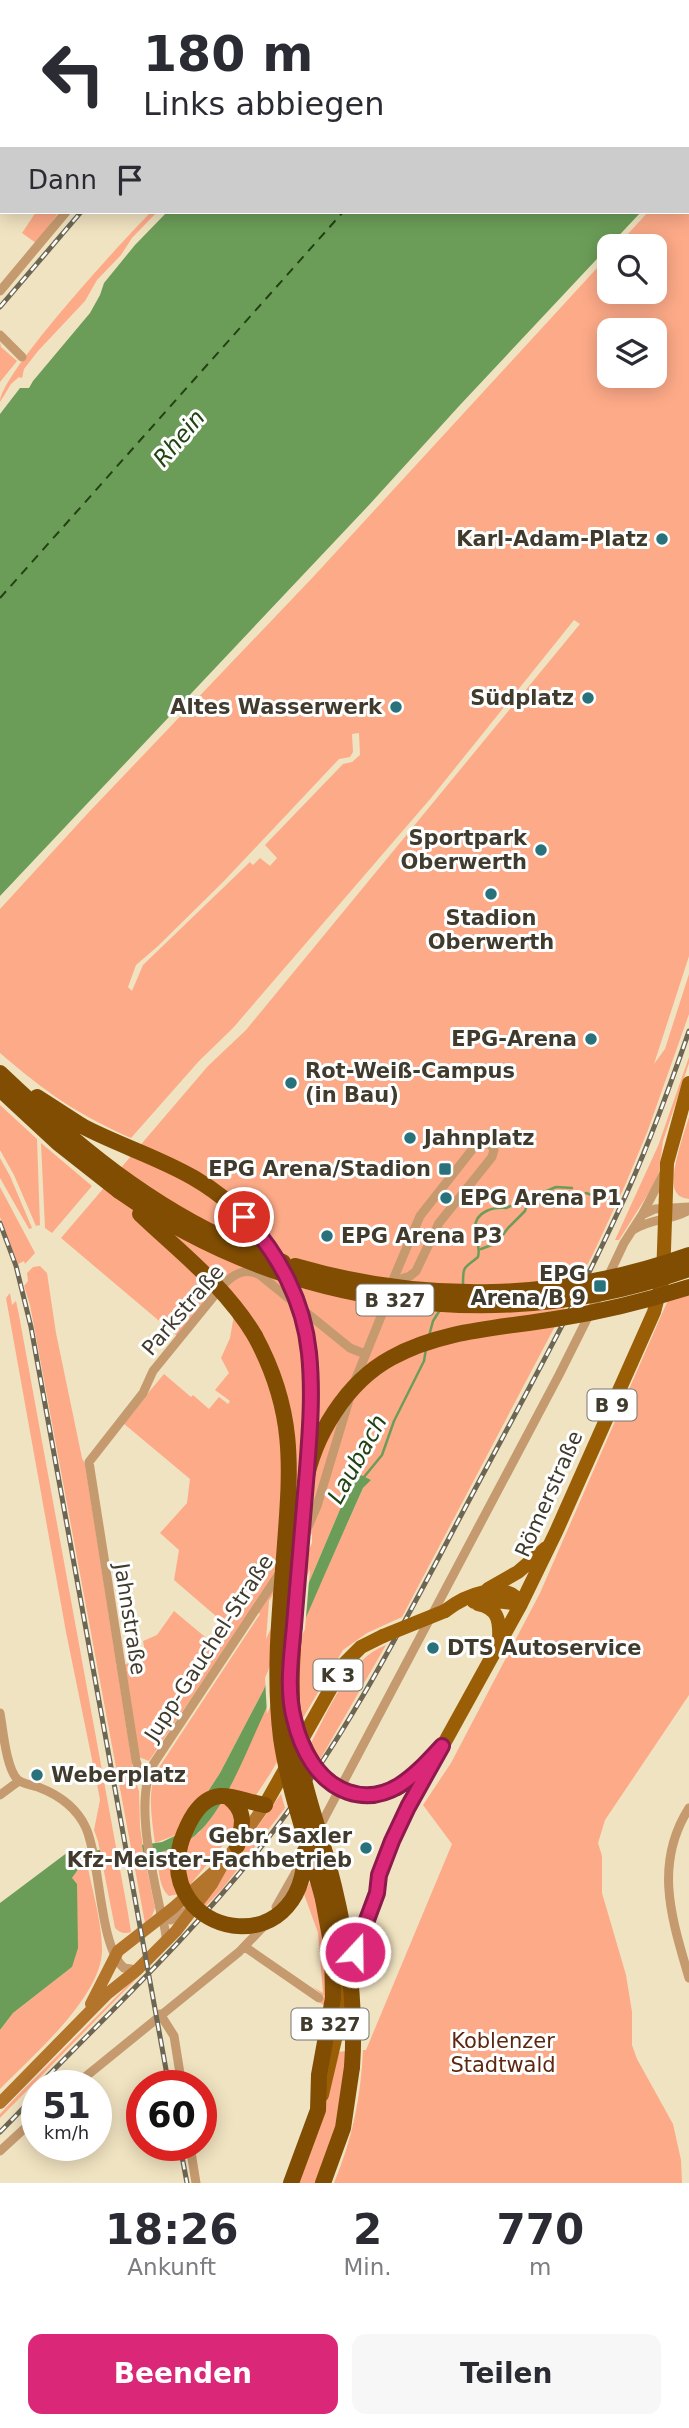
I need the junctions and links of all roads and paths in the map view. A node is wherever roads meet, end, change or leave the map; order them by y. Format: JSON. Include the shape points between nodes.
{"nodes":[{"id":1,"x":64,"y":214,"type":"edge"},
{"id":2,"x":0,"y":291,"type":"edge"},
{"id":3,"x":0,"y":335,"type":"edge"},
{"id":4,"x":22,"y":357,"type":"dead end"},
{"id":5,"x":0,"y":1065,"type":"edge"},
{"id":6,"x":0,"y":1073,"type":"edge"},
{"id":7,"x":689,"y":1083,"type":"edge"},
{"id":8,"x":0,"y":1089,"type":"edge"},
{"id":9,"x":667,"y":1168,"type":"junction"},
{"id":10,"x":119,"y":1191,"type":"junction"},
{"id":11,"x":689,"y":1208,"type":"edge"},
{"id":12,"x":664,"y":1214,"type":"junction"},
{"id":13,"x":642,"y":1215,"type":"junction"},
{"id":14,"x":631,"y":1231,"type":"junction"},
{"id":15,"x":689,"y":1255,"type":"edge"},
{"id":16,"x":689,"y":1269,"type":"edge"},
{"id":17,"x":392,"y":1282,"type":"junction"},
{"id":18,"x":689,"y":1287,"type":"edge"},
{"id":19,"x":366,"y":1352,"type":"junction"},
{"id":20,"x":89,"y":1462,"type":"joint"},
{"id":21,"x":306,"y":1484,"type":"junction"},
{"id":22,"x":549,"y":1545,"type":"junction"},
{"id":23,"x":483,"y":1594,"type":"junction"},
{"id":24,"x":470,"y":1603,"type":"junction"},
{"id":25,"x":521,"y":1604,"type":"junction"},
{"id":26,"x":445,"y":1611,"type":"junction"},
{"id":27,"x":498,"y":1647,"type":"junction"},
{"id":28,"x":0,"y":1713,"type":"edge"},
{"id":29,"x":293,"y":1718,"type":"junction"},
{"id":30,"x":442,"y":1746,"type":"junction"},
{"id":31,"x":147,"y":1777,"type":"junction"},
{"id":32,"x":19,"y":1781,"type":"junction"},
{"id":33,"x":0,"y":1795,"type":"edge"},
{"id":34,"x":253,"y":1808,"type":"junction"},
{"id":35,"x":689,"y":1808,"type":"edge"},
{"id":36,"x":305,"y":1838,"type":"junction"},
{"id":37,"x":237,"y":1846,"type":"junction"},
{"id":38,"x":157,"y":1894,"type":"junction"},
{"id":39,"x":191,"y":1901,"type":"junction"},
{"id":40,"x":162,"y":1918,"type":"junction"},
{"id":41,"x":105,"y":1919,"type":"junction"},
{"id":42,"x":127,"y":1943,"type":"junction"},
{"id":43,"x":165,"y":1943,"type":"junction"},
{"id":44,"x":245,"y":1947,"type":"junction"},
{"id":45,"x":115,"y":1956,"type":"junction"},
{"id":46,"x":137,"y":1970,"type":"junction"},
{"id":47,"x":689,"y":1978,"type":"edge"},
{"id":48,"x":318,"y":1998,"type":"dead end"},
{"id":49,"x":160,"y":2014,"type":"junction"},
{"id":50,"x":80,"y":2022,"type":"junction"},
{"id":51,"x":93,"y":2070,"type":"edge"},
{"id":52,"x":179,"y":2070,"type":"edge"},
{"id":53,"x":0,"y":2103,"type":"edge"},
{"id":54,"x":318,"y":2110,"type":"junction"},
{"id":55,"x":21,"y":2132,"type":"edge"},
{"id":56,"x":0,"y":2151,"type":"edge"},
{"id":57,"x":192,"y":2161,"type":"edge"},
{"id":58,"x":196,"y":2183,"type":"edge"},
{"id":59,"x":291,"y":2183,"type":"edge"},
{"id":60,"x":323,"y":2183,"type":"edge"}],
"edges":[{"from":1,"to":2,"type":"street"},
{"from":3,"to":4,"type":"street"},
{"from":5,"to":21,"type":"highway","number":"B 327","bridge":true,"via":[[30,1092],[82,1126],[205,1184],[264,1239],[287,1279],[306,1335],[311,1386]]},
{"from":6,"to":15,"type":"highway","number":"B 327","bridge":true,"via":[[78,1145],[150,1199],[249,1250],[319,1273],[410,1290],[518,1293],[595,1282]]},
{"from":7,"to":9,"type":"main road","name":"Römerstraße","number":"B 9"},
{"from":8,"to":10,"type":"highway","number":"B 327"},
{"from":9,"to":12,"type":"main road","name":"Römerstraße","number":"B 9"},
{"from":9,"to":13,"type":"street"},
{"from":10,"to":16,"type":"highway","number":"B 327","bridge":true,"via":[[180,1230],[254,1264],[333,1289],[401,1301],[473,1306],[548,1302],[619,1290]]},
{"from":10,"to":36,"type":"highway","number":"B 327","bridge":true,"via":[[230,1299],[259,1343],[280,1392],[289,1468],[277,1644],[278,1701],[282,1741]]},
{"from":11,"to":12,"type":"street","via":[[675,1217]]},
{"from":12,"to":13,"type":"street","via":[[650,1210]]},
{"from":12,"to":14,"type":"street"},
{"from":12,"to":22,"type":"main road","name":"Römerstraße","number":"B 9","via":[[663,1278],[657,1301]]},
{"from":13,"to":14,"type":"street"},
{"from":14,"to":44,"type":"street","via":[[298,1868],[270,1918]]},
{"from":17,"to":17,"type":"street","name":"Jupp-Gauchel-Straße","via":[[419,1267],[439,1223],[492,1157],[491,1145],[475,1146],[422,1213]]},
{"from":17,"to":19,"type":"street","name":"Jupp-Gauchel-Straße","via":[[371,1328]]},
{"from":18,"to":21,"type":"highway","number":"B 327","bridge":true,"via":[[596,1312],[461,1333],[390,1358],[361,1380],[336,1410]]},
{"from":19,"to":20,"type":"street","name":"Parkstraße","via":[[350,1348],[260,1275],[236,1274],[153,1371],[143,1393]]},
{"from":19,"to":31,"type":"street","name":"Jupp-Gauchel-Straße","via":[[307,1530]]},
{"from":20,"to":31,"type":"street","name":"Jahnstraße","via":[[136,1761]]},
{"from":21,"to":29,"type":"highway","number":"B 327","bridge":true,"via":[[292,1656]]},
{"from":22,"to":23,"type":"main road","number":"K 3"},
{"from":22,"to":25,"type":"main road","name":"Römerstraße"},
{"from":23,"to":25,"type":"main road","number":"K 3","via":[[506,1591]]},
{"from":23,"to":26,"type":"main road","number":"K 3"},
{"from":24,"to":25,"type":"main road","number":"K 3"},
{"from":24,"to":26,"type":"main road","number":"K 3"},
{"from":24,"to":27,"type":"main road","via":[[496,1614]]},
{"from":25,"to":27,"type":"main road","name":"Römerstraße"},
{"from":26,"to":34,"type":"main road","number":"K 3","bridge":true,"via":[[361,1647],[345,1663]]},
{"from":27,"to":30,"type":"main road","name":"Römerstraße"},
{"from":28,"to":32,"type":"street","via":[[11,1769]]},
{"from":29,"to":30,"type":"highway","bridge":true,"via":[[313,1764],[330,1782],[364,1795],[397,1788]]},
{"from":29,"to":60,"type":"highway","number":"B 327","bridge":true,"via":[[346,1941],[352,1994],[352,2067],[343,2128]]},
{"from":30,"to":54,"type":"main road","name":"Römerstraße","via":[[399,1825],[378,1880],[361,1931]]},
{"from":31,"to":38,"type":"street","name":"Jupp-Gauchel-Straße","via":[[144,1802]]},
{"from":32,"to":33,"type":"street"},
{"from":32,"to":41,"type":"street","via":[[42,1788],[80,1815],[92,1846]]},
{"from":34,"to":36,"type":"highway","bridge":true,"via":[[217,1797],[202,1805],[188,1824],[179,1872],[197,1908],[211,1919],[247,1926],[281,1913],[302,1881]]},
{"from":34,"to":37,"type":"street","number":"K 3"},
{"from":34,"to":37,"type":"highway"},
{"from":35,"to":47,"type":"street","via":[[675,1835],[667,1872]]},
{"from":36,"to":54,"type":"highway","number":"B 327","bridge":true,"via":[[323,1899],[334,1984]]},
{"from":37,"to":39,"type":"street","number":"K 3"},
{"from":38,"to":39,"type":"street","via":[[173,1901]]},
{"from":38,"to":40,"type":"street","name":"Jupp-Gauchel-Straße"},
{"from":39,"to":40,"type":"street","number":"K 3"},
{"from":39,"to":43,"type":"street","number":"K 3"},
{"from":40,"to":42,"type":"street","number":"K 3"},
{"from":40,"to":43,"type":"street","name":"Jupp-Gauchel-Straße"},
{"from":41,"to":42,"type":"street","via":[[115,1938]]},
{"from":41,"to":45,"type":"street"},
{"from":42,"to":45,"type":"street","number":"K 3"},
{"from":43,"to":46,"type":"street","number":"K 3"},
{"from":44,"to":48,"type":"street"},
{"from":44,"to":49,"type":"street"},
{"from":45,"to":46,"type":"street","via":[[124,1968]]},
{"from":45,"to":50,"type":"street","number":"K 3"},
{"from":46,"to":50,"type":"street","number":"K 3"},
{"from":49,"to":51,"type":"street"},
{"from":49,"to":52,"type":"street","via":[[172,2029]]},
{"from":50,"to":53,"type":"street","number":"K 3"},
{"from":54,"to":59,"type":"highway"},
{"from":55,"to":56,"type":"street"},
{"from":57,"to":58,"type":"street"}]}
